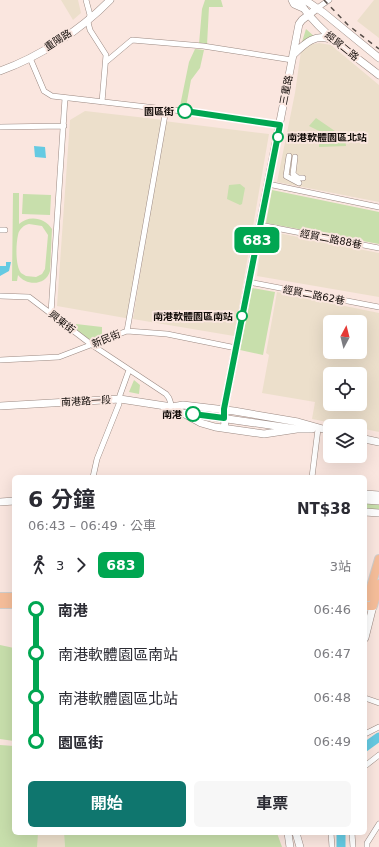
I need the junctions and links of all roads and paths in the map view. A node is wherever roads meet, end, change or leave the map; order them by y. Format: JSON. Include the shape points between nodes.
{"nodes":[{"id":1,"x":86,"y":0,"type":"edge"},
{"id":2,"x":110,"y":0,"type":"edge"},
{"id":3,"x":292,"y":0,"type":"edge"},
{"id":4,"x":298,"y":0,"type":"edge"},
{"id":5,"x":329,"y":0,"type":"edge"},
{"id":6,"x":305,"y":2,"type":"edge"},
{"id":7,"x":316,"y":9,"type":"junction"},
{"id":8,"x":308,"y":15,"type":"junction"},
{"id":9,"x":88,"y":22,"type":"junction"},
{"id":10,"x":340,"y":45,"type":"junction"},
{"id":11,"x":293,"y":57,"type":"junction"},
{"id":12,"x":30,"y":58,"type":"junction"},
{"id":13,"x":379,"y":58,"type":"edge"},
{"id":14,"x":107,"y":61,"type":"junction"},
{"id":15,"x":0,"y":71,"type":"edge"},
{"id":16,"x":379,"y":74,"type":"edge"},
{"id":17,"x":65,"y":98,"type":"junction"},
{"id":18,"x":102,"y":102,"type":"junction"},
{"id":19,"x":166,"y":109,"type":"junction"},
{"id":20,"x":280,"y":125,"type":"junction"},
{"id":21,"x":64,"y":126,"type":"junction"},
{"id":22,"x":0,"y":127,"type":"edge"},
{"id":23,"x":299,"y":153,"type":"dead end"},
{"id":24,"x":292,"y":156,"type":"junction"},
{"id":25,"x":290,"y":164,"type":"junction"},
{"id":26,"x":287,"y":170,"type":"junction"},
{"id":27,"x":293,"y":178,"type":"junction"},
{"id":28,"x":303,"y":178,"type":"dead end"},
{"id":29,"x":268,"y":184,"type":"junction"},
{"id":30,"x":379,"y":207,"type":"edge"},
{"id":31,"x":260,"y":225,"type":"junction"},
{"id":32,"x":379,"y":248,"type":"edge"},
{"id":33,"x":249,"y":282,"type":"junction"},
{"id":34,"x":0,"y":296,"type":"edge"},
{"id":35,"x":379,"y":307,"type":"edge"},
{"id":36,"x":51,"y":313,"type":"junction"},
{"id":37,"x":127,"y":331,"type":"junction"},
{"id":38,"x":92,"y":345,"type":"junction"},
{"id":39,"x":236,"y":348,"type":"junction"},
{"id":40,"x":0,"y":360,"type":"edge"},
{"id":41,"x":129,"y":370,"type":"junction"},
{"id":42,"x":120,"y":399,"type":"junction"},
{"id":43,"x":0,"y":406,"type":"edge"},
{"id":44,"x":172,"y":407,"type":"junction"},
{"id":45,"x":224,"y":409,"type":"junction"},
{"id":46,"x":182,"y":413,"type":"junction"},
{"id":47,"x":224,"y":418,"type":"junction"},
{"id":48,"x":225,"y":428,"type":"junction"},
{"id":49,"x":297,"y":429,"type":"junction"},
{"id":50,"x":318,"y":429,"type":"junction"},
{"id":51,"x":323,"y":430,"type":"edge"},
{"id":52,"x":367,"y":439,"type":"edge"},
{"id":53,"x":379,"y":442,"type":"edge"},
{"id":54,"x":93,"y":475,"type":"edge"},
{"id":55,"x":312,"y":475,"type":"edge"},
{"id":56,"x":367,"y":494,"type":"edge"},
{"id":57,"x":379,"y":495,"type":"edge"},
{"id":58,"x":367,"y":500,"type":"edge"},
{"id":59,"x":12,"y":501,"type":"edge"},
{"id":60,"x":379,"y":501,"type":"edge"},
{"id":61,"x":0,"y":502,"type":"edge"},
{"id":62,"x":12,"y":504,"type":"edge"},
{"id":63,"x":367,"y":512,"type":"edge"},
{"id":64,"x":379,"y":513,"type":"edge"},
{"id":65,"x":379,"y":559,"type":"edge"},
{"id":66,"x":379,"y":584,"type":"edge"},
{"id":67,"x":0,"y":597,"type":"edge"},
{"id":68,"x":12,"y":597,"type":"edge"},
{"id":69,"x":370,"y":597,"type":"edge"},
{"id":70,"x":0,"y":604,"type":"edge"},
{"id":71,"x":12,"y":604,"type":"edge"},
{"id":72,"x":367,"y":607,"type":"edge"},
{"id":73,"x":367,"y":699,"type":"edge"},
{"id":74,"x":379,"y":703,"type":"edge"},
{"id":75,"x":379,"y":727,"type":"edge"},
{"id":76,"x":367,"y":733,"type":"edge"},
{"id":77,"x":379,"y":755,"type":"edge"},
{"id":78,"x":367,"y":764,"type":"edge"},
{"id":79,"x":379,"y":824,"type":"edge"},
{"id":80,"x":288,"y":835,"type":"edge"},
{"id":81,"x":297,"y":835,"type":"edge"},
{"id":82,"x":331,"y":835,"type":"edge"},
{"id":83,"x":352,"y":835,"type":"edge"},
{"id":84,"x":290,"y":847,"type":"edge"},
{"id":85,"x":300,"y":847,"type":"edge"},
{"id":86,"x":332,"y":847,"type":"edge"},
{"id":87,"x":352,"y":847,"type":"edge"},
{"id":88,"x":367,"y":847,"type":"edge"}],
"edges":[{"from":1,"to":9,"type":"street","via":[[90,15]]},
{"from":2,"to":9,"type":"main road","name":"重陽路"},
{"from":3,"to":6,"type":"main road","via":[[294,4]]},
{"from":4,"to":6,"type":"main road"},
{"from":5,"to":7,"type":"street"},
{"from":6,"to":7,"type":"main road","name":"經貿二路"},
{"from":6,"to":8,"type":"main road","name":"經貿二路"},
{"from":7,"to":8,"type":"main road"},
{"from":7,"to":13,"type":"main road","name":"經貿二路"},
{"from":8,"to":10,"type":"main road","name":"經貿二路"},
{"from":8,"to":11,"type":"main road","name":"三重路","via":[[299,24]]},
{"from":9,"to":12,"type":"main road","name":"重陽路"},
{"from":9,"to":14,"type":"street","via":[[90,30],[104,50]]},
{"from":10,"to":11,"type":"main road","via":[[330,39],[315,38],[309,40]]},
{"from":10,"to":16,"type":"main road","name":"經貿二路"},
{"from":11,"to":14,"type":"street","via":[[132,40]]},
{"from":11,"to":20,"type":"main road","name":"三重路"},
{"from":12,"to":15,"type":"main road","name":"重陽路"},
{"from":12,"to":17,"type":"street","via":[[44,91],[49,95]]},
{"from":14,"to":18,"type":"street"},
{"from":17,"to":18,"type":"street"},
{"from":17,"to":21,"type":"street"},
{"from":18,"to":19,"type":"street"},
{"from":19,"to":20,"type":"street"},
{"from":19,"to":37,"type":"street"},
{"from":20,"to":29,"type":"main road","name":"三重路"},
{"from":21,"to":22,"type":"street"},
{"from":21,"to":36,"type":"street"},
{"from":23,"to":24,"type":"street"},
{"from":24,"to":25,"type":"street"},
{"from":24,"to":26,"type":"street"},
{"from":24,"to":27,"type":"street"},
{"from":25,"to":26,"type":"street"},
{"from":25,"to":27,"type":"street"},
{"from":26,"to":27,"type":"street","via":[[286,176]]},
{"from":27,"to":28,"type":"street"},
{"from":29,"to":30,"type":"street"},
{"from":29,"to":31,"type":"main road","name":"三重路"},
{"from":31,"to":32,"type":"street","name":"經貿二路88巷"},
{"from":31,"to":33,"type":"main road","name":"三重路"},
{"from":33,"to":35,"type":"street","name":"經貿二路62巷"},
{"from":33,"to":39,"type":"main road","name":"三重路"},
{"from":34,"to":36,"type":"street","name":"興東街","via":[[29,297]]},
{"from":36,"to":38,"type":"street","name":"興東街"},
{"from":37,"to":38,"type":"street","name":"新民街"},
{"from":37,"to":39,"type":"street","name":"新民街","via":[[167,334]]},
{"from":38,"to":40,"type":"street","name":"新民街","via":[[58,357]]},
{"from":38,"to":41,"type":"street","name":"興東街"},
{"from":39,"to":45,"type":"main road","name":"三重路"},
{"from":41,"to":42,"type":"street"},
{"from":41,"to":44,"type":"street","name":"興東街","via":[[169,398]]},
{"from":42,"to":43,"type":"main road","name":"南港路一段"},
{"from":42,"to":44,"type":"main road","name":"南港路一段"},
{"from":42,"to":54,"type":"street"},
{"from":44,"to":45,"type":"main road","name":"南港路一段","via":[[183,405]]},
{"from":44,"to":46,"type":"main road","name":"南港路一段"},
{"from":45,"to":47,"type":"main road","name":"三重路"},
{"from":45,"to":50,"type":"main road","name":"南港路一段","via":[[298,422]]},
{"from":46,"to":47,"type":"main road","name":"南港路一段"},
{"from":46,"to":48,"type":"main road","via":[[201,423]]},
{"from":47,"to":48,"type":"main road","name":"三重路"},
{"from":47,"to":49,"type":"main road","name":"南港路一段"},
{"from":48,"to":49,"type":"main road","via":[[264,434]]},
{"from":49,"to":50,"type":"main road","name":"南港路一段"},
{"from":50,"to":51,"type":"main road","name":"南港路一段"},
{"from":50,"to":55,"type":"street"},
{"from":52,"to":53,"type":"main road"},
{"from":56,"to":57,"type":"main road"},
{"from":58,"to":60,"type":"main road"},
{"from":59,"to":61,"type":"main road"},
{"from":61,"to":62,"type":"main road"},
{"from":63,"to":64,"type":"main road"},
{"from":65,"to":69,"type":"main road"},
{"from":66,"to":69,"type":"main road"},
{"from":67,"to":68,"type":"main road"},
{"from":69,"to":72,"type":"main road"},
{"from":70,"to":71,"type":"main road"},
{"from":73,"to":74,"type":"street"},
{"from":75,"to":76,"type":"street"},
{"from":77,"to":78,"type":"street"},
{"from":79,"to":88,"type":"street"},
{"from":80,"to":84,"type":"main road"},
{"from":81,"to":85,"type":"main road"},
{"from":82,"to":86,"type":"street"},
{"from":83,"to":87,"type":"street"}]}
